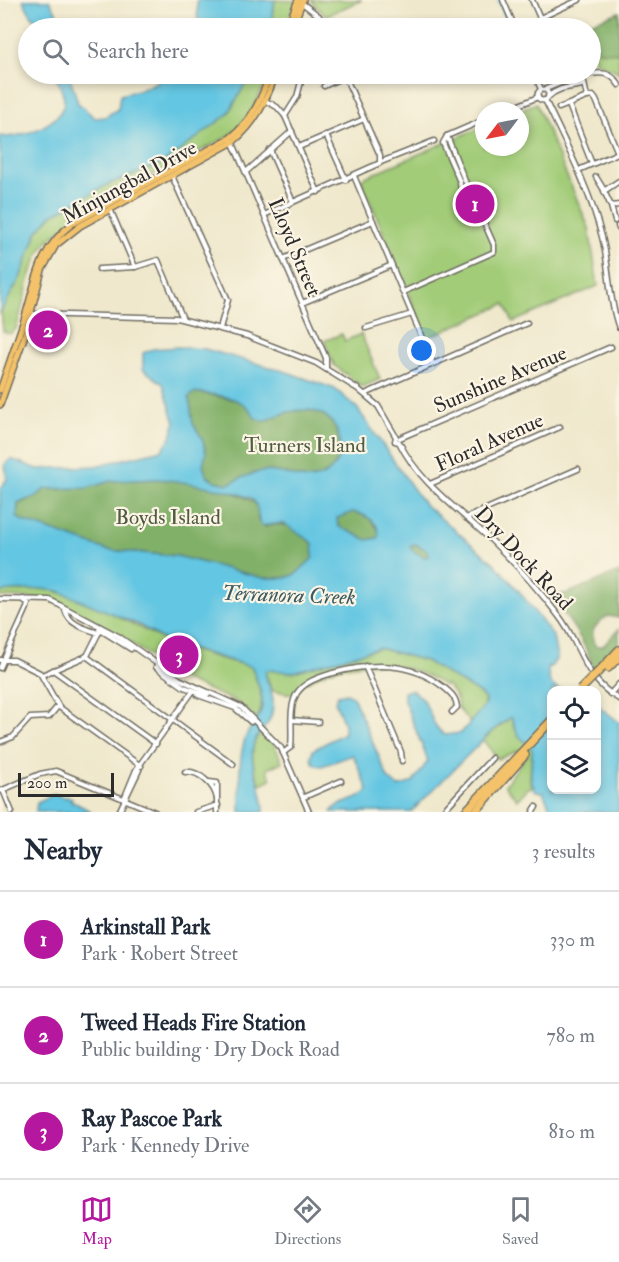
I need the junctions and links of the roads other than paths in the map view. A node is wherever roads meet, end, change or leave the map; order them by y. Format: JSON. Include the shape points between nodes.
{"nodes":[{"id":1,"x":503,"y":0,"type":"edge"},
{"id":2,"x":532,"y":0,"type":"edge"},
{"id":3,"x":579,"y":0,"type":"edge"},
{"id":4,"x":300,"y":1,"type":"edge"},
{"id":5,"x":292,"y":18,"type":"edge"},
{"id":6,"x":295,"y":18,"type":"edge"},
{"id":7,"x":320,"y":18,"type":"edge"},
{"id":8,"x":511,"y":18,"type":"edge"},
{"id":9,"x":601,"y":73,"type":"edge"},
{"id":10,"x":266,"y":84,"type":"edge"},
{"id":11,"x":272,"y":84,"type":"edge"},
{"id":12,"x":300,"y":84,"type":"edge"},
{"id":13,"x":328,"y":84,"type":"edge"},
{"id":14,"x":349,"y":84,"type":"edge"},
{"id":15,"x":540,"y":84,"type":"edge"},
{"id":16,"x":560,"y":84,"type":"edge"},
{"id":17,"x":580,"y":84,"type":"edge"},
{"id":18,"x":584,"y":84,"type":"edge"},
{"id":19,"x":619,"y":85,"type":"edge"},
{"id":20,"x":324,"y":86,"type":"dead end"},
{"id":21,"x":576,"y":86,"type":"junction"},
{"id":22,"x":543,"y":89,"type":"junction"},
{"id":23,"x":584,"y":92,"type":"junction"},
{"id":24,"x":538,"y":97,"type":"junction"},
{"id":25,"x":587,"y":97,"type":"junction"},
{"id":26,"x":547,"y":98,"type":"junction"},
{"id":27,"x":266,"y":101,"type":"junction"},
{"id":28,"x":526,"y":102,"type":"edge"},
{"id":29,"x":569,"y":105,"type":"junction"},
{"id":30,"x":559,"y":108,"type":"dead end"},
{"id":31,"x":285,"y":116,"type":"junction"},
{"id":32,"x":364,"y":119,"type":"junction"},
{"id":33,"x":475,"y":124,"type":"edge"},
{"id":34,"x":292,"y":131,"type":"junction"},
{"id":35,"x":326,"y":135,"type":"junction"},
{"id":36,"x":447,"y":136,"type":"junction"},
{"id":37,"x":232,"y":140,"type":"junction"},
{"id":38,"x":434,"y":141,"type":"dead end"},
{"id":39,"x":299,"y":147,"type":"junction"},
{"id":40,"x":270,"y":150,"type":"junction"},
{"id":41,"x":618,"y":153,"type":"edge"},
{"id":42,"x":379,"y":164,"type":"junction"},
{"id":43,"x":592,"y":164,"type":"junction"},
{"id":44,"x":581,"y":169,"type":"dead end"},
{"id":45,"x":246,"y":172,"type":"junction"},
{"id":46,"x":172,"y":176,"type":"junction"},
{"id":47,"x":354,"y":176,"type":"junction"},
{"id":48,"x":596,"y":177,"type":"dead end"},
{"id":49,"x":346,"y":180,"type":"junction"},
{"id":50,"x":619,"y":181,"type":"edge"},
{"id":51,"x":604,"y":190,"type":"junction"},
{"id":52,"x":469,"y":191,"type":"junction"},
{"id":53,"x":318,"y":192,"type":"junction"},
{"id":54,"x":461,"y":194,"type":"junction"},
{"id":55,"x":465,"y":198,"type":"junction"},
{"id":56,"x":293,"y":202,"type":"junction"},
{"id":57,"x":476,"y":204,"type":"junction"},
{"id":58,"x":619,"y":205,"type":"edge"},
{"id":59,"x":611,"y":206,"type":"junction"},
{"id":60,"x":110,"y":209,"type":"junction"},
{"id":61,"x":264,"y":215,"type":"junction"},
{"id":62,"x":373,"y":220,"type":"junction"},
{"id":63,"x":617,"y":226,"type":"edge"},
{"id":64,"x":283,"y":259,"type":"junction"},
{"id":65,"x":392,"y":265,"type":"junction"},
{"id":66,"x":135,"y":267,"type":"junction"},
{"id":67,"x":99,"y":269,"type":"dead end"},
{"id":68,"x":403,"y":292,"type":"junction"},
{"id":69,"x":302,"y":303,"type":"junction"},
{"id":70,"x":28,"y":314,"type":"junction"},
{"id":71,"x":412,"y":314,"type":"junction"},
{"id":72,"x":183,"y":319,"type":"junction"},
{"id":73,"x":527,"y":323,"type":"dead end"},
{"id":74,"x":220,"y":328,"type":"junction"},
{"id":75,"x":366,"y":328,"type":"dead end"},
{"id":76,"x":619,"y":328,"type":"edge"},
{"id":77,"x":611,"y":347,"type":"dead end"},
{"id":78,"x":433,"y":364,"type":"junction"},
{"id":79,"x":326,"y":369,"type":"junction"},
{"id":80,"x":0,"y":390,"type":"edge"},
{"id":81,"x":364,"y":394,"type":"junction"},
{"id":82,"x":0,"y":405,"type":"edge"},
{"id":83,"x":560,"y":427,"type":"dead end"},
{"id":84,"x":398,"y":439,"type":"junction"},
{"id":85,"x":579,"y":470,"type":"dead end"},
{"id":86,"x":430,"y":484,"type":"junction"},
{"id":87,"x":466,"y":518,"type":"junction"},
{"id":88,"x":0,"y":599,"type":"edge"},
{"id":89,"x":24,"y":601,"type":"junction"},
{"id":90,"x":65,"y":610,"type":"junction"},
{"id":91,"x":99,"y":633,"type":"junction"},
{"id":92,"x":117,"y":639,"type":"junction"},
{"id":93,"x":619,"y":650,"type":"edge"},
{"id":94,"x":86,"y":656,"type":"junction"},
{"id":95,"x":619,"y":657,"type":"edge"},
{"id":96,"x":2,"y":660,"type":"edge"},
{"id":97,"x":365,"y":666,"type":"junction"},
{"id":98,"x":0,"y":668,"type":"edge"},
{"id":99,"x":605,"y":669,"type":"junction"},
{"id":100,"x":53,"y":670,"type":"junction"},
{"id":101,"x":42,"y":675,"type":"junction"},
{"id":102,"x":174,"y":676,"type":"junction"},
{"id":103,"x":619,"y":684,"type":"edge"},
{"id":104,"x":585,"y":686,"type":"edge"},
{"id":105,"x":590,"y":686,"type":"edge"},
{"id":106,"x":193,"y":692,"type":"junction"},
{"id":107,"x":610,"y":694,"type":"junction"},
{"id":108,"x":214,"y":696,"type":"junction"},
{"id":109,"x":619,"y":699,"type":"edge"},
{"id":110,"x":58,"y":706,"type":"junction"},
{"id":111,"x":452,"y":712,"type":"dead end"},
{"id":112,"x":174,"y":720,"type":"junction"},
{"id":113,"x":292,"y":720,"type":"junction"},
{"id":114,"x":253,"y":721,"type":"junction"},
{"id":115,"x":318,"y":722,"type":"dead end"},
{"id":116,"x":547,"y":726,"type":"edge"},
{"id":117,"x":547,"y":731,"type":"edge"},
{"id":118,"x":0,"y":742,"type":"edge"},
{"id":119,"x":156,"y":744,"type":"junction"},
{"id":120,"x":282,"y":751,"type":"junction"},
{"id":121,"x":523,"y":753,"type":"junction"},
{"id":122,"x":492,"y":758,"type":"dead end"},
{"id":123,"x":402,"y":761,"type":"dead end"},
{"id":124,"x":233,"y":764,"type":"dead end"},
{"id":125,"x":141,"y":766,"type":"junction"},
{"id":126,"x":185,"y":772,"type":"dead end"},
{"id":127,"x":341,"y":781,"type":"dead end"},
{"id":128,"x":484,"y":790,"type":"junction"},
{"id":129,"x":1,"y":791,"type":"edge"},
{"id":130,"x":304,"y":797,"type":"junction"},
{"id":131,"x":124,"y":799,"type":"junction"},
{"id":132,"x":218,"y":805,"type":"junction"},
{"id":133,"x":12,"y":812,"type":"edge"},
{"id":134,"x":119,"y":812,"type":"edge"},
{"id":135,"x":155,"y":812,"type":"edge"},
{"id":136,"x":196,"y":812,"type":"edge"},
{"id":137,"x":217,"y":812,"type":"edge"},
{"id":138,"x":309,"y":812,"type":"edge"},
{"id":139,"x":442,"y":812,"type":"edge"},
{"id":140,"x":459,"y":812,"type":"edge"},
{"id":141,"x":465,"y":812,"type":"edge"},
{"id":142,"x":473,"y":812,"type":"edge"}],
"edges":[{"from":1,"to":8,"type":"street"},
{"from":2,"to":3,"type":"street","via":[[540,18]]},
{"from":4,"to":5,"type":"main road"},
{"from":4,"to":6,"type":"main road"},
{"from":4,"to":7,"type":"street"},
{"from":9,"to":19,"type":"street","via":[[607,73]]},
{"from":10,"to":37,"type":"main road","name":"Minjungbal Drive","via":[[255,111]]},
{"from":11,"to":27,"type":"main road","name":"Minjungbal Drive"},
{"from":12,"to":31,"type":"street"},
{"from":13,"to":20,"type":"street"},
{"from":14,"to":32,"type":"street"},
{"from":15,"to":22,"type":"street"},
{"from":16,"to":22,"type":"street"},
{"from":17,"to":21,"type":"street"},
{"from":18,"to":23,"type":"street"},
{"from":21,"to":23,"type":"street"},
{"from":21,"to":26,"type":"street","via":[[568,86]]},
{"from":22,"to":24,"type":"street"},
{"from":22,"to":26,"type":"street"},
{"from":23,"to":25,"type":"street"},
{"from":24,"to":26,"type":"street"},
{"from":24,"to":28,"type":"street"},
{"from":25,"to":29,"type":"street"},
{"from":25,"to":41,"type":"street","via":[[596,98]]},
{"from":26,"to":76,"type":"street","via":[[599,224]]},
{"from":27,"to":31,"type":"street"},
{"from":27,"to":37,"type":"main road","name":"Minjungbal Drive","via":[[255,120]]},
{"from":29,"to":30,"type":"street"},
{"from":29,"to":43,"type":"street"},
{"from":31,"to":34,"type":"street"},
{"from":32,"to":35,"type":"street"},
{"from":32,"to":42,"type":"street"},
{"from":33,"to":36,"type":"street"},
{"from":34,"to":39,"type":"street"},
{"from":34,"to":40,"type":"street"},
{"from":35,"to":39,"type":"street"},
{"from":35,"to":49,"type":"street"},
{"from":36,"to":52,"type":"street"},
{"from":36,"to":54,"type":"street","via":[[443,143],[460,182]]},
{"from":37,"to":45,"type":"street","name":"Lloyd Street"},
{"from":37,"to":46,"type":"main road","name":"Minjungbal Drive"},
{"from":37,"to":70,"type":"main road","name":"Minjungbal Drive","via":[[61,233],[41,260]]},
{"from":38,"to":42,"type":"street"},
{"from":39,"to":53,"type":"street"},
{"from":40,"to":45,"type":"street"},
{"from":40,"to":56,"type":"street"},
{"from":41,"to":43,"type":"street"},
{"from":42,"to":47,"type":"street"},
{"from":43,"to":44,"type":"street"},
{"from":45,"to":61,"type":"street","name":"Lloyd Street"},
{"from":46,"to":60,"type":"main road","name":"Minjungbal Drive"},
{"from":46,"to":74,"type":"street","via":[[228,300]]},
{"from":47,"to":49,"type":"street"},
{"from":47,"to":62,"type":"street"},
{"from":48,"to":51,"type":"street"},
{"from":49,"to":53,"type":"street"},
{"from":50,"to":51,"type":"street"},
{"from":51,"to":59,"type":"street"},
{"from":52,"to":54,"type":"street","via":[[465,189]]},
{"from":52,"to":55,"type":"street","via":[[470,196]]},
{"from":52,"to":57,"type":"street"},
{"from":53,"to":56,"type":"street"},
{"from":54,"to":55,"type":"street"},
{"from":55,"to":57,"type":"street"},
{"from":56,"to":61,"type":"street"},
{"from":57,"to":68,"type":"street","via":[[494,245],[493,253]]},
{"from":58,"to":59,"type":"street"},
{"from":59,"to":63,"type":"street"},
{"from":60,"to":66,"type":"street"},
{"from":60,"to":70,"type":"main road","name":"Minjungbal Drive","via":[[74,229],[56,245],[42,270]]},
{"from":61,"to":64,"type":"street","name":"Lloyd Street"},
{"from":62,"to":64,"type":"street"},
{"from":62,"to":65,"type":"street"},
{"from":64,"to":69,"type":"street","name":"Lloyd Street"},
{"from":65,"to":68,"type":"street"},
{"from":65,"to":69,"type":"street"},
{"from":66,"to":67,"type":"street"},
{"from":66,"to":72,"type":"street","via":[[154,260],[160,262]]},
{"from":68,"to":71,"type":"street"},
{"from":69,"to":79,"type":"street","name":"Lloyd Street","via":[[326,358]]},
{"from":70,"to":72,"type":"street","name":"Dry Dock Road"},
{"from":70,"to":80,"type":"main road","name":"Minjungbal Drive"},
{"from":70,"to":82,"type":"main road","name":"Minjungbal Drive"},
{"from":71,"to":75,"type":"street"},
{"from":71,"to":78,"type":"street"},
{"from":72,"to":74,"type":"street","name":"Dry Dock Road"},
{"from":73,"to":78,"type":"street"},
{"from":74,"to":79,"type":"street","name":"Dry Dock Road"},
{"from":77,"to":84,"type":"street","name":"Sunshine Avenue"},
{"from":78,"to":81,"type":"street"},
{"from":79,"to":81,"type":"street","name":"Dry Dock Road"},
{"from":81,"to":84,"type":"street","name":"Dry Dock Road","via":[[380,408]]},
{"from":83,"to":86,"type":"street","name":"Floral Avenue"},
{"from":84,"to":86,"type":"street","name":"Dry Dock Road"},
{"from":85,"to":87,"type":"street"},
{"from":86,"to":87,"type":"street","name":"Dry Dock Road"},
{"from":87,"to":107,"type":"street","name":"Dry Dock Road","via":[[499,548],[558,614],[593,679]]},
{"from":88,"to":89,"type":"street"},
{"from":89,"to":90,"type":"street","via":[[45,601]]},
{"from":89,"to":96,"type":"street","via":[[27,608]]},
{"from":89,"to":102,"type":"street","via":[[41,598],[55,603],[118,636]]},
{"from":90,"to":91,"type":"street","via":[[76,624]]},
{"from":90,"to":92,"type":"street"},
{"from":91,"to":92,"type":"street"},
{"from":91,"to":94,"type":"street"},
{"from":92,"to":106,"type":"street"},
{"from":93,"to":99,"type":"highway"},
{"from":94,"to":100,"type":"street"},
{"from":94,"to":112,"type":"street"},
{"from":95,"to":99,"type":"highway"},
{"from":96,"to":98,"type":"street"},
{"from":96,"to":101,"type":"street","via":[[15,661]]},
{"from":97,"to":111,"type":"street","via":[[397,667],[429,677],[455,698],[457,707]]},
{"from":97,"to":113,"type":"street","via":[[324,675],[303,687],[295,698]]},
{"from":97,"to":123,"type":"street"},
{"from":99,"to":104,"type":"highway","bridge":true},
{"from":99,"to":105,"type":"highway","bridge":true},
{"from":100,"to":101,"type":"street"},
{"from":100,"to":119,"type":"street"},
{"from":101,"to":110,"type":"street"},
{"from":102,"to":106,"type":"street"},
{"from":102,"to":108,"type":"street"},
{"from":103,"to":107,"type":"street"},
{"from":106,"to":108,"type":"street"},
{"from":106,"to":112,"type":"street"},
{"from":106,"to":114,"type":"street","via":[[235,708]]},
{"from":107,"to":109,"type":"street","name":"Dry Dock Road"},
{"from":108,"to":114,"type":"street","via":[[237,705]]},
{"from":110,"to":118,"type":"street","via":[[49,717],[30,718],[12,737]]},
{"from":110,"to":125,"type":"street"},
{"from":112,"to":119,"type":"street"},
{"from":112,"to":124,"type":"street"},
{"from":113,"to":115,"type":"street"},
{"from":113,"to":120,"type":"street","via":[[291,747]]},
{"from":114,"to":120,"type":"street","via":[[266,730]]},
{"from":116,"to":121,"type":"highway"},
{"from":117,"to":121,"type":"highway"},
{"from":119,"to":125,"type":"street"},
{"from":120,"to":130,"type":"street"},
{"from":121,"to":128,"type":"highway"},
{"from":121,"to":142,"type":"highway"},
{"from":122,"to":139,"type":"street"},
{"from":125,"to":131,"type":"street"},
{"from":126,"to":132,"type":"street","via":[[193,772],[206,782],[217,782]]},
{"from":127,"to":130,"type":"street"},
{"from":128,"to":140,"type":"highway"},
{"from":128,"to":141,"type":"highway"},
{"from":129,"to":131,"type":"street","via":[[56,771]]},
{"from":129,"to":133,"type":"street"},
{"from":130,"to":138,"type":"street"},
{"from":131,"to":134,"type":"street"},
{"from":131,"to":135,"type":"street"},
{"from":132,"to":136,"type":"street"},
{"from":132,"to":137,"type":"street"}]}
